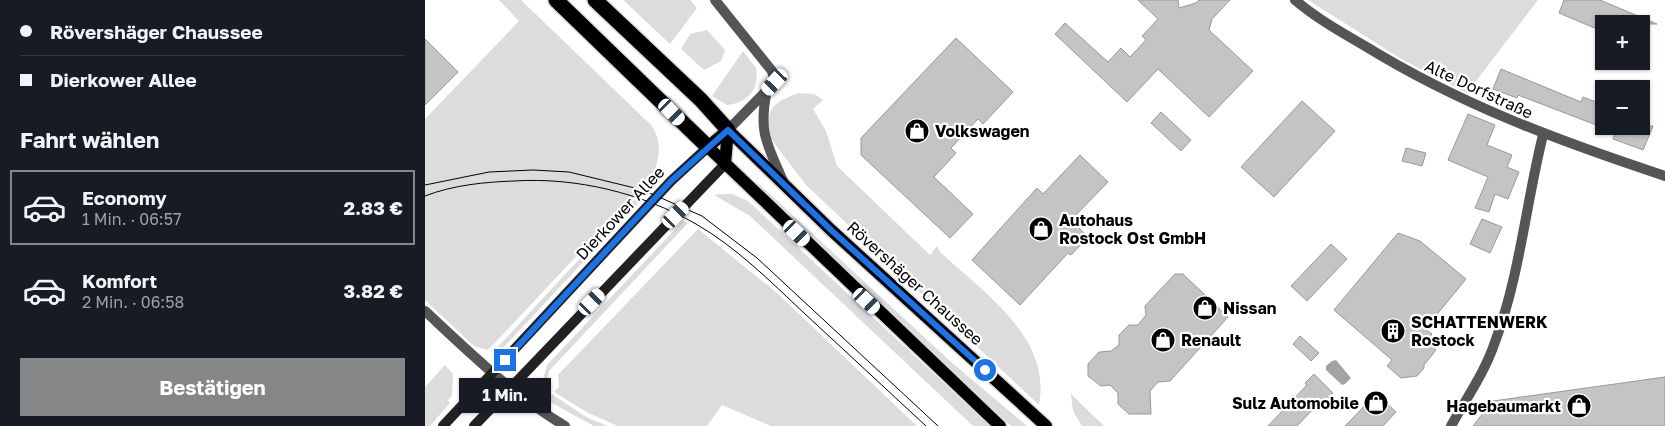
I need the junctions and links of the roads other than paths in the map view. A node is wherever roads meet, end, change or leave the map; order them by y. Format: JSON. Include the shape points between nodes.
{"nodes":[{"id":1,"x":556,"y":0,"type":"edge"},
{"id":2,"x":595,"y":0,"type":"edge"},
{"id":3,"x":715,"y":0,"type":"edge"},
{"id":4,"x":1295,"y":0,"type":"edge"},
{"id":5,"x":768,"y":89,"type":"junction"},
{"id":6,"x":728,"y":130,"type":"junction"},
{"id":7,"x":1543,"y":134,"type":"junction"},
{"id":8,"x":708,"y":147,"type":"junction"},
{"id":9,"x":725,"y":164,"type":"junction"},
{"id":10,"x":1665,"y":176,"type":"edge"},
{"id":11,"x":784,"y":184,"type":"junction"},
{"id":12,"x":425,"y":311,"type":"edge"},
{"id":13,"x":494,"y":372,"type":"junction"},
{"id":14,"x":510,"y":387,"type":"junction"},
{"id":15,"x":443,"y":426,"type":"edge"},
{"id":16,"x":474,"y":426,"type":"edge"},
{"id":17,"x":565,"y":426,"type":"edge"},
{"id":18,"x":1000,"y":426,"type":"edge"},
{"id":19,"x":1046,"y":426,"type":"edge"},
{"id":20,"x":1451,"y":426,"type":"edge"}],
"edges":[{"from":1,"to":8,"type":"highway"},
{"from":2,"to":6,"type":"highway","name":"Rövershäger Chaussee","via":[[701,100]]},
{"from":3,"to":5,"type":"street","via":[[772,71],[775,82]]},
{"from":4,"to":7,"type":"street","name":"Alte Dorfstraße","via":[[1435,87]]},
{"from":5,"to":6,"type":"street"},
{"from":5,"to":11,"type":"street","name":"Rövershäger Chaussee","via":[[762,116],[764,136]]},
{"from":6,"to":8,"type":"main road","name":"Dierkower Allee"},
{"from":6,"to":9,"type":"main road"},
{"from":6,"to":11,"type":"main road","name":"Rövershäger Chaussee"},
{"from":7,"to":10,"type":"street","name":"Alte Dorfstraße"},
{"from":7,"to":20,"type":"street","via":[[1505,314],[1485,365]]},
{"from":8,"to":9,"type":"main road"},
{"from":8,"to":13,"type":"main road","name":"Dierkower Allee","via":[[671,181]]},
{"from":9,"to":14,"type":"main road"},
{"from":9,"to":18,"type":"main road"},
{"from":11,"to":19,"type":"main road","name":"Rövershäger Chaussee"},
{"from":12,"to":13,"type":"street"},
{"from":13,"to":14,"type":"street"},
{"from":13,"to":15,"type":"main road","name":"Dierkower Allee"},
{"from":14,"to":16,"type":"main road"},
{"from":14,"to":17,"type":"street"}]}
